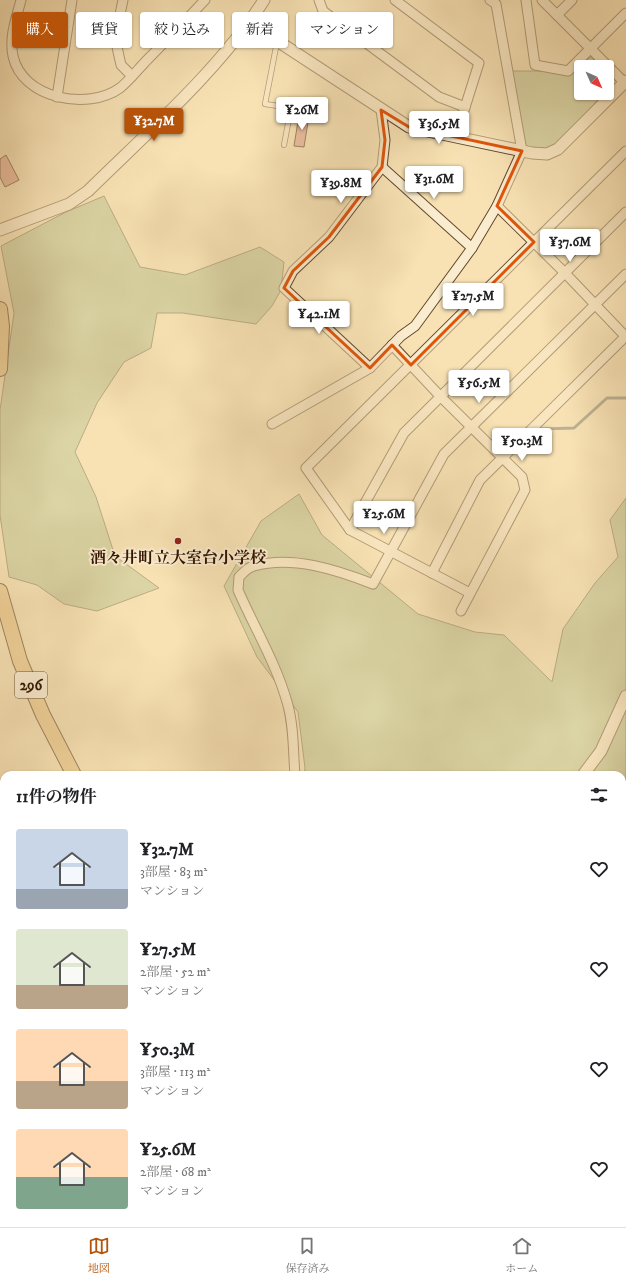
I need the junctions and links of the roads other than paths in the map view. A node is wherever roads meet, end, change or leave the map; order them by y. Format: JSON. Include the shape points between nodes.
{"nodes":[{"id":1,"x":20,"y":0,"type":"edge"},
{"id":2,"x":72,"y":0,"type":"edge"},
{"id":3,"x":123,"y":0,"type":"edge"},
{"id":4,"x":205,"y":0,"type":"edge"},
{"id":5,"x":264,"y":0,"type":"edge"},
{"id":6,"x":319,"y":0,"type":"edge"},
{"id":7,"x":395,"y":0,"type":"edge"},
{"id":8,"x":490,"y":0,"type":"edge"},
{"id":9,"x":526,"y":0,"type":"edge"},
{"id":10,"x":542,"y":0,"type":"edge"},
{"id":11,"x":572,"y":0,"type":"edge"},
{"id":12,"x":408,"y":4,"type":"edge"},
{"id":13,"x":257,"y":12,"type":"edge"},
{"id":14,"x":626,"y":13,"type":"edge"},
{"id":15,"x":557,"y":15,"type":"junction"},
{"id":16,"x":232,"y":43,"type":"edge"},
{"id":17,"x":276,"y":48,"type":"edge"},
{"id":18,"x":288,"y":48,"type":"edge"},
{"id":19,"x":590,"y":48,"type":"junction"},
{"id":20,"x":132,"y":76,"type":"junction"},
{"id":21,"x":625,"y":82,"type":"edge"},
{"id":22,"x":57,"y":97,"type":"junction"},
{"id":23,"x":465,"y":107,"type":"junction"},
{"id":24,"x":381,"y":110,"type":"junction"},
{"id":25,"x":456,"y":136,"type":"junction"},
{"id":26,"x":284,"y":145,"type":"dead end"},
{"id":27,"x":522,"y":151,"type":"junction"},
{"id":28,"x":626,"y":151,"type":"edge"},
{"id":29,"x":382,"y":167,"type":"junction"},
{"id":30,"x":497,"y":206,"type":"junction"},
{"id":31,"x":626,"y":212,"type":"edge"},
{"id":32,"x":0,"y":230,"type":"edge"},
{"id":33,"x":534,"y":242,"type":"junction"},
{"id":34,"x":472,"y":248,"type":"junction"},
{"id":35,"x":565,"y":273,"type":"junction"},
{"id":36,"x":626,"y":274,"type":"edge"},
{"id":37,"x":596,"y":304,"type":"junction"},
{"id":38,"x":0,"y":309,"type":"edge"},
{"id":39,"x":626,"y":336,"type":"edge"},
{"id":40,"x":392,"y":345,"type":"junction"},
{"id":41,"x":411,"y":365,"type":"junction"},
{"id":42,"x":370,"y":368,"type":"junction"},
{"id":43,"x":0,"y":369,"type":"edge"},
{"id":44,"x":440,"y":396,"type":"junction"},
{"id":45,"x":272,"y":424,"type":"dead end"},
{"id":46,"x":471,"y":427,"type":"junction"},
{"id":47,"x":503,"y":457,"type":"junction"},
{"id":48,"x":350,"y":530,"type":"junction"},
{"id":49,"x":391,"y":550,"type":"junction"},
{"id":50,"x":432,"y":572,"type":"junction"},
{"id":51,"x":0,"y":591,"type":"edge"},
{"id":52,"x":470,"y":592,"type":"junction"},
{"id":53,"x":461,"y":611,"type":"dead end"},
{"id":54,"x":626,"y":696,"type":"edge"},
{"id":55,"x":72,"y":771,"type":"edge"},
{"id":56,"x":295,"y":771,"type":"edge"},
{"id":57,"x":586,"y":771,"type":"edge"}],
"edges":[{"from":1,"to":22,"type":"street","via":[[10,41],[13,59],[29,82],[41,91]]},
{"from":2,"to":22,"type":"street"},
{"from":3,"to":20,"type":"street","via":[[115,38],[121,65]]},
{"from":4,"to":20,"type":"street"},
{"from":5,"to":13,"type":"street"},
{"from":6,"to":23,"type":"street","via":[[323,11],[439,97]]},
{"from":7,"to":12,"type":"street"},
{"from":8,"to":27,"type":"street","via":[[496,4]]},
{"from":9,"to":19,"type":"street","via":[[535,65],[568,71]]},
{"from":10,"to":15,"type":"street"},
{"from":11,"to":15,"type":"street"},
{"from":12,"to":23,"type":"street","via":[[479,63]]},
{"from":14,"to":19,"type":"street"},
{"from":15,"to":19,"type":"street"},
{"from":16,"to":32,"type":"street","via":[[198,82],[88,191],[69,204]]},
{"from":17,"to":26,"type":"lane","via":[[264,104],[291,108]]},
{"from":18,"to":24,"type":"street"},
{"from":19,"to":21,"type":"street"},
{"from":20,"to":22,"type":"street","via":[[120,88],[98,97],[85,100]]},
{"from":21,"to":27,"type":"street","via":[[558,149],[547,154]]},
{"from":23,"to":25,"type":"street"},
{"from":24,"to":25,"type":"street","via":[[408,127]]},
{"from":24,"to":29,"type":"street","via":[[385,140]]},
{"from":25,"to":27,"type":"street"},
{"from":27,"to":30,"type":"street"},
{"from":28,"to":33,"type":"street"},
{"from":29,"to":34,"type":"street"},
{"from":29,"to":42,"type":"street","via":[[329,237],[293,271],[284,288]]},
{"from":30,"to":33,"type":"street"},
{"from":30,"to":34,"type":"street"},
{"from":31,"to":35,"type":"street"},
{"from":33,"to":35,"type":"street"},
{"from":33,"to":41,"type":"street"},
{"from":34,"to":40,"type":"street","via":[[415,326]]},
{"from":35,"to":37,"type":"street"},
{"from":35,"to":44,"type":"street"},
{"from":36,"to":37,"type":"street"},
{"from":37,"to":39,"type":"street"},
{"from":37,"to":46,"type":"street"},
{"from":38,"to":43,"type":"main road"},
{"from":39,"to":47,"type":"street"},
{"from":40,"to":41,"type":"street"},
{"from":40,"to":42,"type":"street"},
{"from":41,"to":44,"type":"street"},
{"from":41,"to":48,"type":"street","via":[[306,468]]},
{"from":42,"to":45,"type":"street"},
{"from":44,"to":46,"type":"street"},
{"from":44,"to":48,"type":"street","via":[[404,433]]},
{"from":46,"to":47,"type":"street"},
{"from":46,"to":49,"type":"street","via":[[444,454]]},
{"from":47,"to":50,"type":"street","via":[[480,480]]},
{"from":47,"to":52,"type":"street","via":[[522,477],[525,490]]},
{"from":48,"to":49,"type":"street"},
{"from":49,"to":50,"type":"street"},
{"from":49,"to":56,"type":"street","via":[[373,584],[316,566],[283,562],[252,566],[239,577],[238,590],[288,703]]},
{"from":50,"to":52,"type":"street"},
{"from":51,"to":55,"type":"main road","number":"296","via":[[20,661],[43,715]]},
{"from":52,"to":53,"type":"street"},
{"from":54,"to":57,"type":"street","via":[[601,751]]}]}
